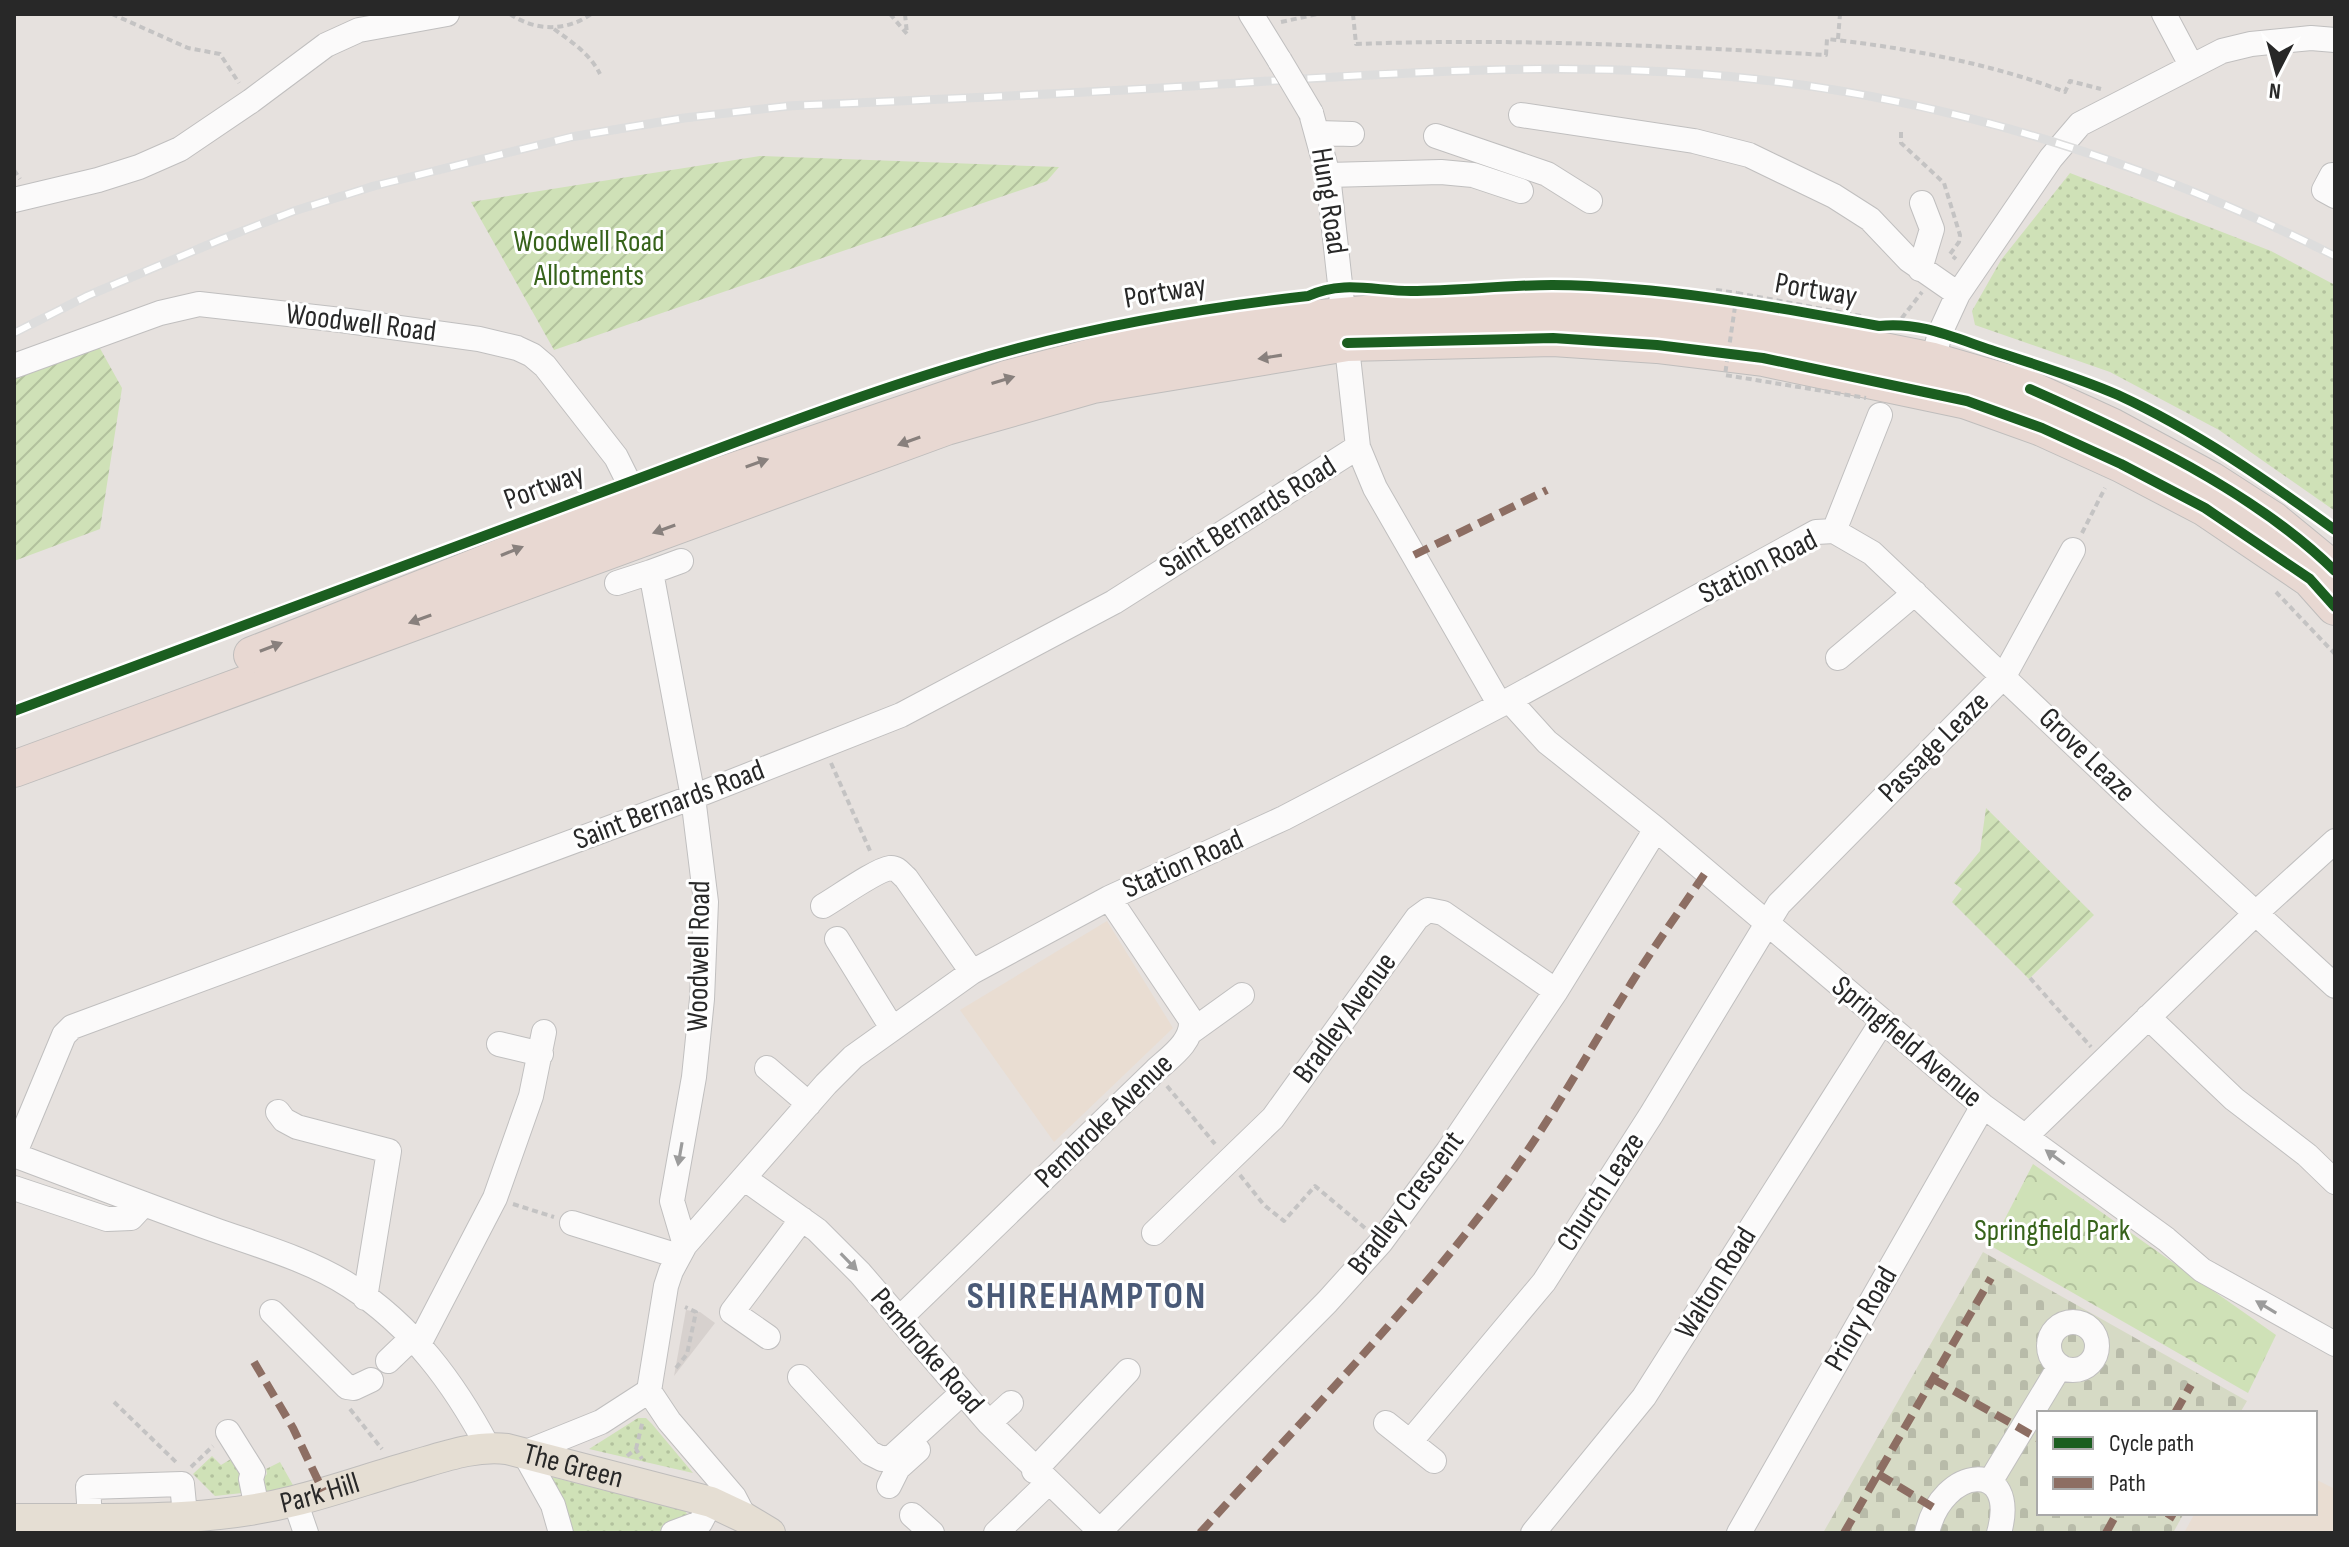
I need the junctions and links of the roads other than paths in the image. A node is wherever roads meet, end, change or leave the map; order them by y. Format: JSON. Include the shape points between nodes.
{"nodes":[{"id":1,"x":447,"y":14,"type":"edge"},
{"id":2,"x":2164,"y":14,"type":"edge"},
{"id":3,"x":357,"y":22,"type":"edge"},
{"id":4,"x":1256,"y":22,"type":"edge"},
{"id":5,"x":2335,"y":40,"type":"edge"},
{"id":6,"x":2191,"y":65,"type":"junction"},
{"id":7,"x":1521,"y":115,"type":"dead end"},
{"id":8,"x":1314,"y":123,"type":"junction"},
{"id":9,"x":1352,"y":134,"type":"dead end"},
{"id":10,"x":1436,"y":136,"type":"dead end"},
{"id":11,"x":1328,"y":175,"type":"junction"},
{"id":12,"x":1521,"y":191,"type":"dead end"},
{"id":13,"x":14,"y":200,"type":"edge"},
{"id":14,"x":1590,"y":201,"type":"dead end"},
{"id":15,"x":1922,"y":203,"type":"dead end"},
{"id":16,"x":1920,"y":269,"type":"junction"},
{"id":17,"x":1958,"y":294,"type":"junction"},
{"id":18,"x":1346,"y":329,"type":"junction"},
{"id":19,"x":1936,"y":347,"type":"junction"},
{"id":20,"x":14,"y":366,"type":"edge"},
{"id":21,"x":1873,"y":407,"type":"road end"},
{"id":22,"x":1358,"y":447,"type":"junction"},
{"id":23,"x":639,"y":503,"type":"junction"},
{"id":24,"x":1834,"y":531,"type":"junction"},
{"id":25,"x":2073,"y":550,"type":"road end"},
{"id":26,"x":681,"y":561,"type":"dead end"},
{"id":27,"x":2335,"y":571,"type":"edge"},
{"id":28,"x":651,"y":572,"type":"junction"},
{"id":29,"x":617,"y":583,"type":"dead end"},
{"id":30,"x":1915,"y":593,"type":"junction"},
{"id":31,"x":2335,"y":607,"type":"edge"},
{"id":32,"x":1838,"y":658,"type":"dead end"},
{"id":33,"x":2004,"y":676,"type":"junction"},
{"id":34,"x":1504,"y":702,"type":"junction"},
{"id":35,"x":14,"y":743,"type":"edge"},
{"id":36,"x":14,"y":769,"type":"edge"},
{"id":37,"x":693,"y":797,"type":"junction"},
{"id":38,"x":1656,"y":829,"type":"junction"},
{"id":39,"x":2335,"y":841,"type":"edge"},
{"id":40,"x":1109,"y":898,"type":"junction"},
{"id":41,"x":823,"y":906,"type":"dead end"},
{"id":42,"x":2257,"y":912,"type":"junction"},
{"id":43,"x":1766,"y":924,"type":"junction"},
{"id":44,"x":837,"y":939,"type":"dead end"},
{"id":45,"x":972,"y":972,"type":"junction"},
{"id":46,"x":2335,"y":986,"type":"edge"},
{"id":47,"x":1556,"y":991,"type":"junction"},
{"id":48,"x":1242,"y":995,"type":"dead end"},
{"id":49,"x":2148,"y":1017,"type":"junction"},
{"id":50,"x":1882,"y":1022,"type":"junction"},
{"id":51,"x":892,"y":1028,"type":"junction"},
{"id":52,"x":1192,"y":1031,"type":"junction"},
{"id":53,"x":499,"y":1044,"type":"dead end"},
{"id":54,"x":767,"y":1068,"type":"dead end"},
{"id":55,"x":809,"y":1104,"type":"junction"},
{"id":56,"x":1983,"y":1106,"type":"junction"},
{"id":57,"x":278,"y":1112,"type":"dead end"},
{"id":58,"x":2026,"y":1136,"type":"junction"},
{"id":59,"x":14,"y":1155,"type":"edge"},
{"id":60,"x":745,"y":1179,"type":"junction"},
{"id":61,"x":2335,"y":1182,"type":"edge"},
{"id":62,"x":14,"y":1188,"type":"edge"},
{"id":63,"x":144,"y":1204,"type":"junction"},
{"id":64,"x":572,"y":1223,"type":"road end"},
{"id":65,"x":1154,"y":1233,"type":"dead end"},
{"id":66,"x":798,"y":1239,"type":"junction"},
{"id":67,"x":682,"y":1251,"type":"junction"},
{"id":68,"x":365,"y":1298,"type":"junction"},
{"id":69,"x":272,"y":1312,"type":"dead end"},
{"id":70,"x":899,"y":1319,"type":"junction"},
{"id":71,"x":768,"y":1337,"type":"dead end"},
{"id":72,"x":416,"y":1341,"type":"junction"},
{"id":73,"x":2335,"y":1344,"type":"edge"},
{"id":74,"x":388,"y":1361,"type":"dead end"},
{"id":75,"x":2060,"y":1366,"type":"dead end"},
{"id":76,"x":1128,"y":1371,"type":"dead end"},
{"id":77,"x":800,"y":1377,"type":"dead end"},
{"id":78,"x":371,"y":1380,"type":"dead end"},
{"id":79,"x":649,"y":1391,"type":"junction"},
{"id":80,"x":966,"y":1397,"type":"junction"},
{"id":81,"x":1011,"y":1403,"type":"dead end"},
{"id":82,"x":989,"y":1423,"type":"junction"},
{"id":83,"x":1386,"y":1423,"type":"dead end"},
{"id":84,"x":228,"y":1432,"type":"road end"},
{"id":85,"x":1410,"y":1442,"type":"junction"},
{"id":86,"x":488,"y":1447,"type":"junction"},
{"id":87,"x":524,"y":1453,"type":"junction"},
{"id":88,"x":1434,"y":1461,"type":"dead end"},
{"id":89,"x":1041,"y":1477,"type":"junction"},
{"id":90,"x":1990,"y":1482,"type":"junction"},
{"id":91,"x":889,"y":1486,"type":"dead end"},
{"id":92,"x":295,"y":1501,"type":"junction"},
{"id":93,"x":711,"y":1502,"type":"junction"},
{"id":94,"x":257,"y":1508,"type":"junction"},
{"id":95,"x":912,"y":1515,"type":"dead end"},
{"id":96,"x":14,"y":1519,"type":"edge"},
{"id":97,"x":758,"y":1525,"type":"edge"},
{"id":98,"x":1101,"y":1532,"type":"edge"},
{"id":99,"x":306,"y":1533,"type":"edge"},
{"id":100,"x":561,"y":1533,"type":"edge"},
{"id":101,"x":673,"y":1533,"type":"edge"},
{"id":102,"x":932,"y":1533,"type":"edge"},
{"id":103,"x":996,"y":1533,"type":"edge"},
{"id":104,"x":1533,"y":1533,"type":"edge"},
{"id":105,"x":1739,"y":1533,"type":"edge"},
{"id":106,"x":1927,"y":1533,"type":"edge"},
{"id":107,"x":1999,"y":1533,"type":"edge"}],
"edges":[{"from":1,"to":3,"type":"street"},
{"from":2,"to":6,"type":"street"},
{"from":3,"to":13,"type":"street","via":[[180,149],[98,180]]},
{"from":4,"to":8,"type":"street","name":"Hung Road","bridge":true},
{"from":5,"to":6,"type":"street","via":[[2251,44]]},
{"from":6,"to":17,"type":"street","via":[[2080,124]]},
{"from":7,"to":16,"type":"street","via":[[1694,141],[1749,155],[1870,219]]},
{"from":8,"to":9,"type":"street"},
{"from":8,"to":11,"type":"street","name":"Hung Road"},
{"from":10,"to":14,"type":"street","via":[[1547,174]]},
{"from":11,"to":12,"type":"street","via":[[1441,172],[1473,175]]},
{"from":11,"to":18,"type":"street","name":"Hung Road"},
{"from":15,"to":16,"type":"street","via":[[1932,229]]},
{"from":16,"to":17,"type":"street"},
{"from":17,"to":19,"type":"street"},
{"from":18,"to":19,"type":"highway","name":"Portway","via":[[1409,310],[1576,307]]},
{"from":18,"to":22,"type":"street","name":"Hung Road"},
{"from":23,"to":18,"type":"highway","name":"Portway","one_way":true,"via":[[1006,379],[1131,347]]},
{"from":18,"to":31,"type":"highway","name":"Portway","via":[[1657,345],[1763,358],[1967,401],[2042,428],[2205,508],[2310,579]]},
{"from":18,"to":36,"type":"highway","name":"Portway","one_way":true,"via":[[1093,385],[946,427]]},
{"from":19,"to":27,"type":"highway","name":"Portway","via":[[2111,426],[2211,480],[2273,520]]},
{"from":20,"to":23,"type":"street","name":"Woodwell Road","via":[[199,304],[479,339],[517,348],[545,366],[599,431]]},
{"from":21,"to":24,"type":"street","name":"Station Road"},
{"from":22,"to":34,"type":"street","name":"Hung Road","via":[[1375,488]]},
{"from":22,"to":37,"type":"street","name":"Saint Bernards Road","via":[[1114,602],[914,708]]},
{"from":35,"to":23,"type":"highway","name":"Portway","one_way":true},
{"from":24,"to":30,"type":"street","name":"Grove Leaze","via":[[1872,553]]},
{"from":24,"to":34,"type":"street","name":"Station Road","via":[[1816,532]]},
{"from":25,"to":33,"type":"street","name":"Passage Leaze"},
{"from":26,"to":28,"type":"street"},
{"from":28,"to":29,"type":"street"},
{"from":28,"to":37,"type":"street","name":"Woodwell Road"},
{"from":30,"to":32,"type":"street"},
{"from":30,"to":33,"type":"street","name":"Grove Leaze"},
{"from":33,"to":42,"type":"street","name":"Grove Leaze"},
{"from":33,"to":43,"type":"street","name":"Passage Leaze","via":[[1779,904]]},
{"from":34,"to":38,"type":"street","name":"Springfield Avenue"},
{"from":34,"to":40,"type":"street","name":"Station Road","via":[[1284,818]]},
{"from":37,"to":59,"type":"street","name":"Saint Bernards Road","via":[[72,1027]]},
{"from":37,"to":67,"type":"street","name":"Woodwell Road","one_way":true,"via":[[706,902],[694,1077],[672,1201]]},
{"from":38,"to":43,"type":"street","name":"Springfield Avenue"},
{"from":38,"to":47,"type":"street","name":"Bradley Crescent"},
{"from":39,"to":42,"type":"street"},
{"from":40,"to":45,"type":"street","name":"Station Road"},
{"from":40,"to":52,"type":"street","name":"Pembroke Avenue","via":[[1191,1020]]},
{"from":41,"to":45,"type":"street","via":[[879,873],[897,869]]},
{"from":42,"to":46,"type":"street","name":"Grove Leaze"},
{"from":42,"to":49,"type":"street"},
{"from":43,"to":50,"type":"street","name":"Springfield Avenue"},
{"from":43,"to":85,"type":"street","name":"Church Leaze","via":[[1544,1282]]},
{"from":44,"to":51,"type":"street"},
{"from":45,"to":51,"type":"street","name":"Station Road"},
{"from":47,"to":65,"type":"street","name":"Bradley Avenue","via":[[1443,913],[1428,910],[1417,918],[1273,1118]]},
{"from":47,"to":98,"type":"street","name":"Bradley Crescent","via":[[1381,1242]]},
{"from":48,"to":52,"type":"street"},
{"from":49,"to":58,"type":"street"},
{"from":49,"to":61,"type":"street","via":[[2234,1099]]},
{"from":50,"to":56,"type":"street","name":"Springfield Avenue"},
{"from":50,"to":104,"type":"street","name":"Walton Road","via":[[1644,1397]]},
{"from":51,"to":55,"type":"street","name":"Station Road","via":[[853,1057]]},
{"from":52,"to":70,"type":"street","name":"Pembroke Avenue"},
{"from":53,"to":72,"type":"street","via":[[542,1043],[519,1137],[495,1198]]},
{"from":54,"to":55,"type":"street"},
{"from":55,"to":60,"type":"street","name":"Station Road"},
{"from":56,"to":58,"type":"street","name":"Springfield Avenue"},
{"from":56,"to":105,"type":"street","name":"Priory Road"},
{"from":57,"to":68,"type":"street","via":[[297,1127],[389,1151]]},
{"from":73,"to":58,"type":"street","name":"Springfield Avenue","one_way":true,"via":[[2202,1270]]},
{"from":59,"to":63,"type":"street"},
{"from":60,"to":66,"type":"street","name":"Pembroke Road"},
{"from":60,"to":67,"type":"street","name":"Station Road"},
{"from":62,"to":63,"type":"street","via":[[107,1219],[131,1218]]},
{"from":63,"to":68,"type":"street","via":[[296,1259]]},
{"from":64,"to":67,"type":"street"},
{"from":66,"to":70,"type":"street","name":"Pembroke Road","one_way":true,"via":[[860,1273]]},
{"from":66,"to":71,"type":"street","via":[[732,1312]]},
{"from":67,"to":79,"type":"street","name":"Station Road","via":[[666,1286]]},
{"from":68,"to":72,"type":"street"},
{"from":69,"to":78,"type":"street","via":[[347,1387]]},
{"from":70,"to":80,"type":"street","name":"Pembroke Road"},
{"from":72,"to":74,"type":"street"},
{"from":72,"to":86,"type":"street","via":[[445,1375]]},
{"from":75,"to":90,"type":"street"},
{"from":76,"to":89,"type":"street"},
{"from":77,"to":80,"type":"street","via":[[870,1453],[882,1459],[892,1457]]},
{"from":79,"to":87,"type":"street","name":"The Green","via":[[601,1422]]},
{"from":79,"to":97,"type":"street"},
{"from":80,"to":82,"type":"street","name":"Pembroke Road"},
{"from":80,"to":91,"type":"street","via":[[898,1468]]},
{"from":81,"to":82,"type":"street"},
{"from":82,"to":89,"type":"street","name":"Pembroke Road"},
{"from":83,"to":85,"type":"street"},
{"from":84,"to":94,"type":"street","via":[[253,1472]]},
{"from":85,"to":88,"type":"street"},
{"from":86,"to":87,"type":"main road","name":"Park Hill"},
{"from":86,"to":92,"type":"main road","name":"Park Hill"},
{"from":87,"to":93,"type":"main road","name":"The Green"},
{"from":87,"to":100,"type":"street","via":[[553,1505]]},
{"from":89,"to":98,"type":"street","name":"Pembroke Road"},
{"from":89,"to":103,"type":"street"},
{"from":90,"to":106,"type":"street","via":[[1955,1486],[1943,1497]]},
{"from":90,"to":107,"type":"street","via":[[2002,1502]]},
{"from":92,"to":94,"type":"main road","name":"Park Hill"},
{"from":92,"to":99,"type":"street"},
{"from":93,"to":97,"type":"main road","name":"The Green"},
{"from":93,"to":101,"type":"street","via":[[700,1523]]},
{"from":94,"to":96,"type":"main road","name":"Park Hill"},
{"from":95,"to":102,"type":"street"}]}
